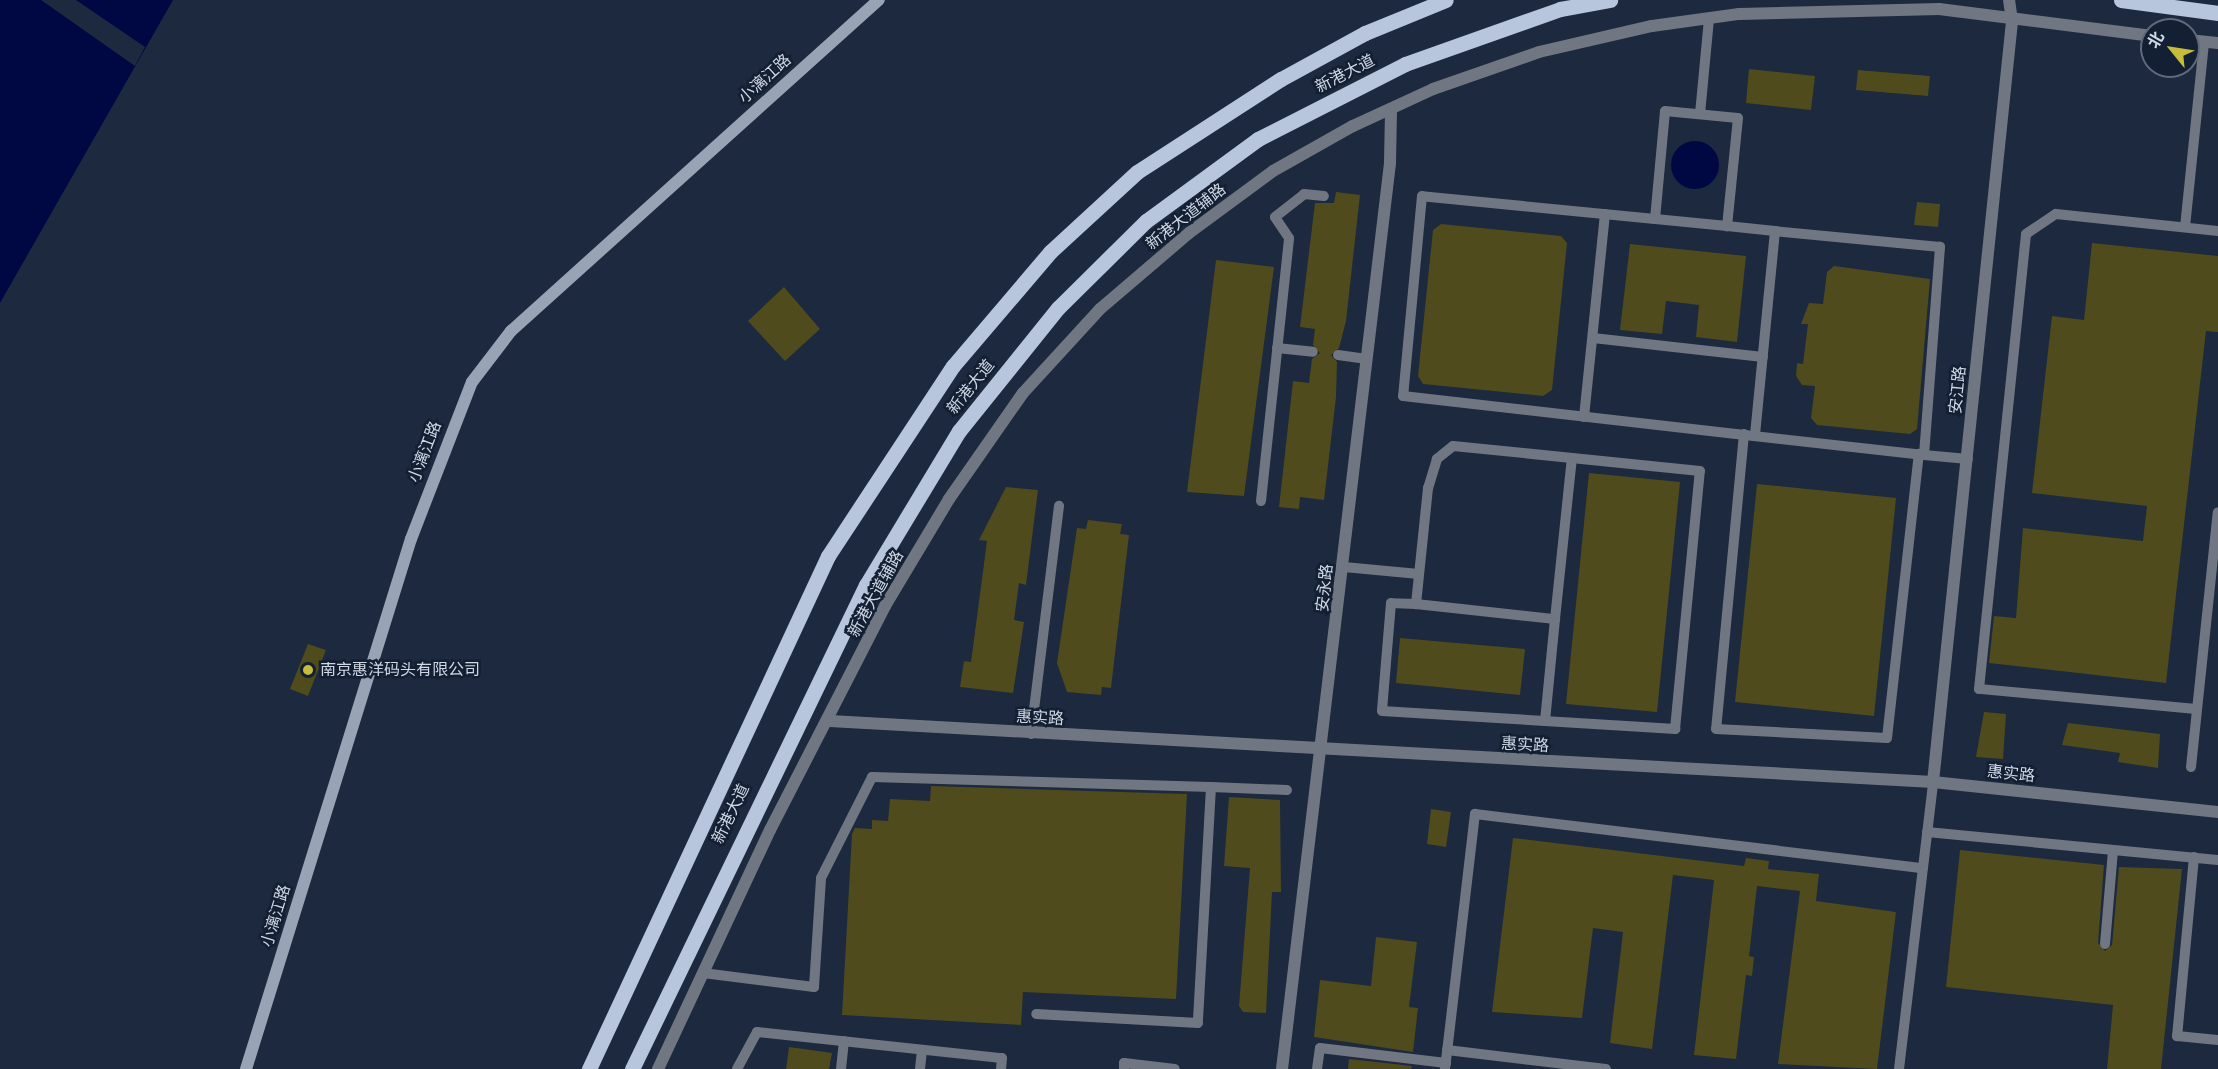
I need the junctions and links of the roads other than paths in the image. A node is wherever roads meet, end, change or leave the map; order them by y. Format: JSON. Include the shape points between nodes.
{"nodes":[{"id":1,"x":879,"y":0,"type":"edge"},
{"id":2,"x":1446,"y":0,"type":"edge"},
{"id":3,"x":1610,"y":0,"type":"edge"},
{"id":4,"x":2009,"y":0,"type":"edge"},
{"id":5,"x":2121,"y":0,"type":"edge"},
{"id":6,"x":2218,"y":13,"type":"edge"},
{"id":7,"x":1709,"y":18,"type":"junction"},
{"id":8,"x":2012,"y":21,"type":"junction"},
{"id":9,"x":2140,"y":35,"type":"edge"},
{"id":10,"x":2200,"y":42,"type":"edge"},
{"id":11,"x":2204,"y":42,"type":"junction"},
{"id":12,"x":2218,"y":43,"type":"edge"},
{"id":13,"x":1391,"y":109,"type":"junction"},
{"id":14,"x":1700,"y":114,"type":"junction"},
{"id":15,"x":1324,"y":196,"type":"dead end"},
{"id":16,"x":1605,"y":214,"type":"junction"},
{"id":17,"x":1655,"y":219,"type":"junction"},
{"id":18,"x":1727,"y":226,"type":"junction"},
{"id":19,"x":2185,"y":227,"type":"junction"},
{"id":20,"x":1775,"y":231,"type":"junction"},
{"id":21,"x":2218,"y":231,"type":"edge"},
{"id":22,"x":1593,"y":338,"type":"junction"},
{"id":23,"x":1277,"y":348,"type":"junction"},
{"id":24,"x":1312,"y":352,"type":"dead end"},
{"id":25,"x":1338,"y":355,"type":"dead end"},
{"id":26,"x":1764,"y":357,"type":"junction"},
{"id":27,"x":1367,"y":358,"type":"junction"},
{"id":28,"x":1584,"y":417,"type":"junction"},
{"id":29,"x":1750,"y":435,"type":"junction"},
{"id":30,"x":1921,"y":454,"type":"junction"},
{"id":31,"x":1572,"y":458,"type":"junction"},
{"id":32,"x":1968,"y":459,"type":"junction"},
{"id":33,"x":1261,"y":501,"type":"dead end"},
{"id":34,"x":1059,"y":506,"type":"dead end"},
{"id":35,"x":2218,"y":512,"type":"edge"},
{"id":36,"x":1344,"y":567,"type":"junction"},
{"id":37,"x":1419,"y":574,"type":"junction"},
{"id":38,"x":1416,"y":604,"type":"junction"},
{"id":39,"x":1555,"y":619,"type":"junction"},
{"id":40,"x":2196,"y":709,"type":"junction"},
{"id":41,"x":1545,"y":721,"type":"junction"},
{"id":42,"x":830,"y":722,"type":"junction"},
{"id":43,"x":1031,"y":735,"type":"junction"},
{"id":44,"x":1323,"y":751,"type":"junction"},
{"id":45,"x":2191,"y":767,"type":"dead end"},
{"id":46,"x":1933,"y":782,"type":"junction"},
{"id":47,"x":1211,"y":787,"type":"junction"},
{"id":48,"x":1287,"y":790,"type":"dead end"},
{"id":49,"x":2218,"y":812,"type":"edge"},
{"id":50,"x":1927,"y":832,"type":"junction"},
{"id":51,"x":2113,"y":850,"type":"junction"},
{"id":52,"x":2194,"y":857,"type":"junction"},
{"id":53,"x":2218,"y":860,"type":"edge"},
{"id":54,"x":1923,"y":868,"type":"junction"},
{"id":55,"x":2104,"y":944,"type":"dead end"},
{"id":56,"x":703,"y":973,"type":"junction"},
{"id":57,"x":1036,"y":1014,"type":"dead end"},
{"id":58,"x":2218,"y":1040,"type":"edge"},
{"id":59,"x":844,"y":1041,"type":"junction"},
{"id":60,"x":922,"y":1050,"type":"junction"},
{"id":61,"x":1447,"y":1050,"type":"junction"},
{"id":62,"x":1446,"y":1066,"type":"edge"},
{"id":63,"x":246,"y":1069,"type":"edge"},
{"id":64,"x":590,"y":1069,"type":"edge"},
{"id":65,"x":632,"y":1069,"type":"edge"},
{"id":66,"x":658,"y":1069,"type":"edge"},
{"id":67,"x":737,"y":1069,"type":"edge"},
{"id":68,"x":841,"y":1069,"type":"edge"},
{"id":69,"x":920,"y":1069,"type":"edge"},
{"id":70,"x":1001,"y":1069,"type":"edge"},
{"id":71,"x":1124,"y":1069,"type":"edge"},
{"id":72,"x":1175,"y":1069,"type":"edge"},
{"id":73,"x":1282,"y":1069,"type":"edge"},
{"id":74,"x":1317,"y":1069,"type":"edge"},
{"id":75,"x":1606,"y":1069,"type":"edge"},
{"id":76,"x":1899,"y":1069,"type":"edge"}],
"edges":[{"from":1,"to":63,"type":"street","name":"小漓江路","via":[[511,331],[472,382],[411,539]]},
{"from":2,"to":64,"type":"main road","name":"新港大道","via":[[1365,33],[1281,79],[1137,172],[1050,252],[953,366],[828,556]]},
{"from":3,"to":65,"type":"main road","name":"新港大道","via":[[1560,9],[1405,64],[1258,139],[1146,221],[1058,308],[959,431],[866,585]]},
{"from":4,"to":8,"type":"street","name":"安江路"},
{"from":5,"to":6,"type":"main road"},
{"from":7,"to":8,"type":"street","name":"新港大道辅路","via":[[1854,8],[1939,9]]},
{"from":7,"to":13,"type":"street","name":"新港大道辅路","via":[[1539,52]]},
{"from":7,"to":14,"type":"lane"},
{"from":8,"to":9,"type":"street","name":"新港大道辅路"},
{"from":8,"to":32,"type":"street","name":"安江路"},
{"from":10,"to":11,"type":"street"},
{"from":11,"to":12,"type":"street"},
{"from":11,"to":19,"type":"lane"},
{"from":13,"to":27,"type":"street","name":"安永路"},
{"from":13,"to":42,"type":"street","name":"新港大道辅路","via":[[1273,171],[1189,233],[1100,309],[1023,393],[949,499],[885,606]]},
{"from":14,"to":17,"type":"lane","via":[[1665,111]]},
{"from":14,"to":18,"type":"lane","via":[[1738,118]]},
{"from":15,"to":23,"type":"lane","via":[[1304,194],[1275,217],[1289,238]]},
{"from":16,"to":17,"type":"lane"},
{"from":16,"to":22,"type":"lane"},
{"from":16,"to":28,"type":"lane","via":[[1422,196],[1403,396]]},
{"from":17,"to":18,"type":"lane"},
{"from":18,"to":20,"type":"lane"},
{"from":19,"to":21,"type":"lane"},
{"from":19,"to":40,"type":"lane","via":[[2055,214],[2026,234],[1979,689]]},
{"from":20,"to":26,"type":"lane"},
{"from":20,"to":30,"type":"lane","via":[[1940,247]]},
{"from":22,"to":26,"type":"lane"},
{"from":22,"to":28,"type":"lane"},
{"from":23,"to":24,"type":"lane"},
{"from":23,"to":33,"type":"lane"},
{"from":25,"to":27,"type":"lane"},
{"from":26,"to":29,"type":"lane"},
{"from":27,"to":36,"type":"street","name":"安永路"},
{"from":28,"to":29,"type":"lane"},
{"from":29,"to":30,"type":"lane"},
{"from":29,"to":30,"type":"lane","via":[[1716,729],[1887,738]]},
{"from":30,"to":32,"type":"lane"},
{"from":31,"to":37,"type":"lane","via":[[1453,446],[1437,459],[1428,488]]},
{"from":31,"to":39,"type":"lane"},
{"from":31,"to":41,"type":"lane","via":[[1700,471],[1675,729]]},
{"from":32,"to":46,"type":"street","name":"安江路"},
{"from":34,"to":43,"type":"lane"},
{"from":35,"to":40,"type":"lane"},
{"from":36,"to":37,"type":"lane"},
{"from":36,"to":44,"type":"street","name":"安永路"},
{"from":37,"to":38,"type":"lane"},
{"from":38,"to":39,"type":"lane"},
{"from":38,"to":41,"type":"lane","via":[[1391,603],[1382,711]]},
{"from":39,"to":41,"type":"lane"},
{"from":40,"to":45,"type":"lane"},
{"from":42,"to":43,"type":"street","name":"惠实路"},
{"from":42,"to":56,"type":"street","name":"新港大道辅路","via":[[770,830]]},
{"from":43,"to":44,"type":"street","name":"惠实路"},
{"from":44,"to":46,"type":"street","name":"惠实路"},
{"from":44,"to":73,"type":"street","name":"安永路"},
{"from":46,"to":49,"type":"street","name":"惠实路"},
{"from":46,"to":50,"type":"lane"},
{"from":47,"to":48,"type":"lane"},
{"from":47,"to":56,"type":"lane","via":[[872,777],[821,878],[814,987]]},
{"from":47,"to":57,"type":"lane","via":[[1198,1023]]},
{"from":50,"to":51,"type":"lane"},
{"from":50,"to":54,"type":"lane"},
{"from":51,"to":52,"type":"lane"},
{"from":51,"to":55,"type":"lane"},
{"from":52,"to":53,"type":"lane"},
{"from":52,"to":58,"type":"lane","via":[[2177,1036]]},
{"from":54,"to":61,"type":"lane","via":[[1475,814]]},
{"from":54,"to":76,"type":"lane"},
{"from":56,"to":66,"type":"street","name":"新港大道辅路"},
{"from":59,"to":60,"type":"lane"},
{"from":59,"to":67,"type":"lane","via":[[757,1032]]},
{"from":59,"to":68,"type":"lane"},
{"from":60,"to":69,"type":"lane"},
{"from":60,"to":70,"type":"lane","via":[[1002,1058]]},
{"from":61,"to":62,"type":"lane"},
{"from":61,"to":75,"type":"lane"},
{"from":62,"to":74,"type":"lane","via":[[1320,1048]]},
{"from":71,"to":72,"type":"lane","via":[[1124,1063]]}]}
